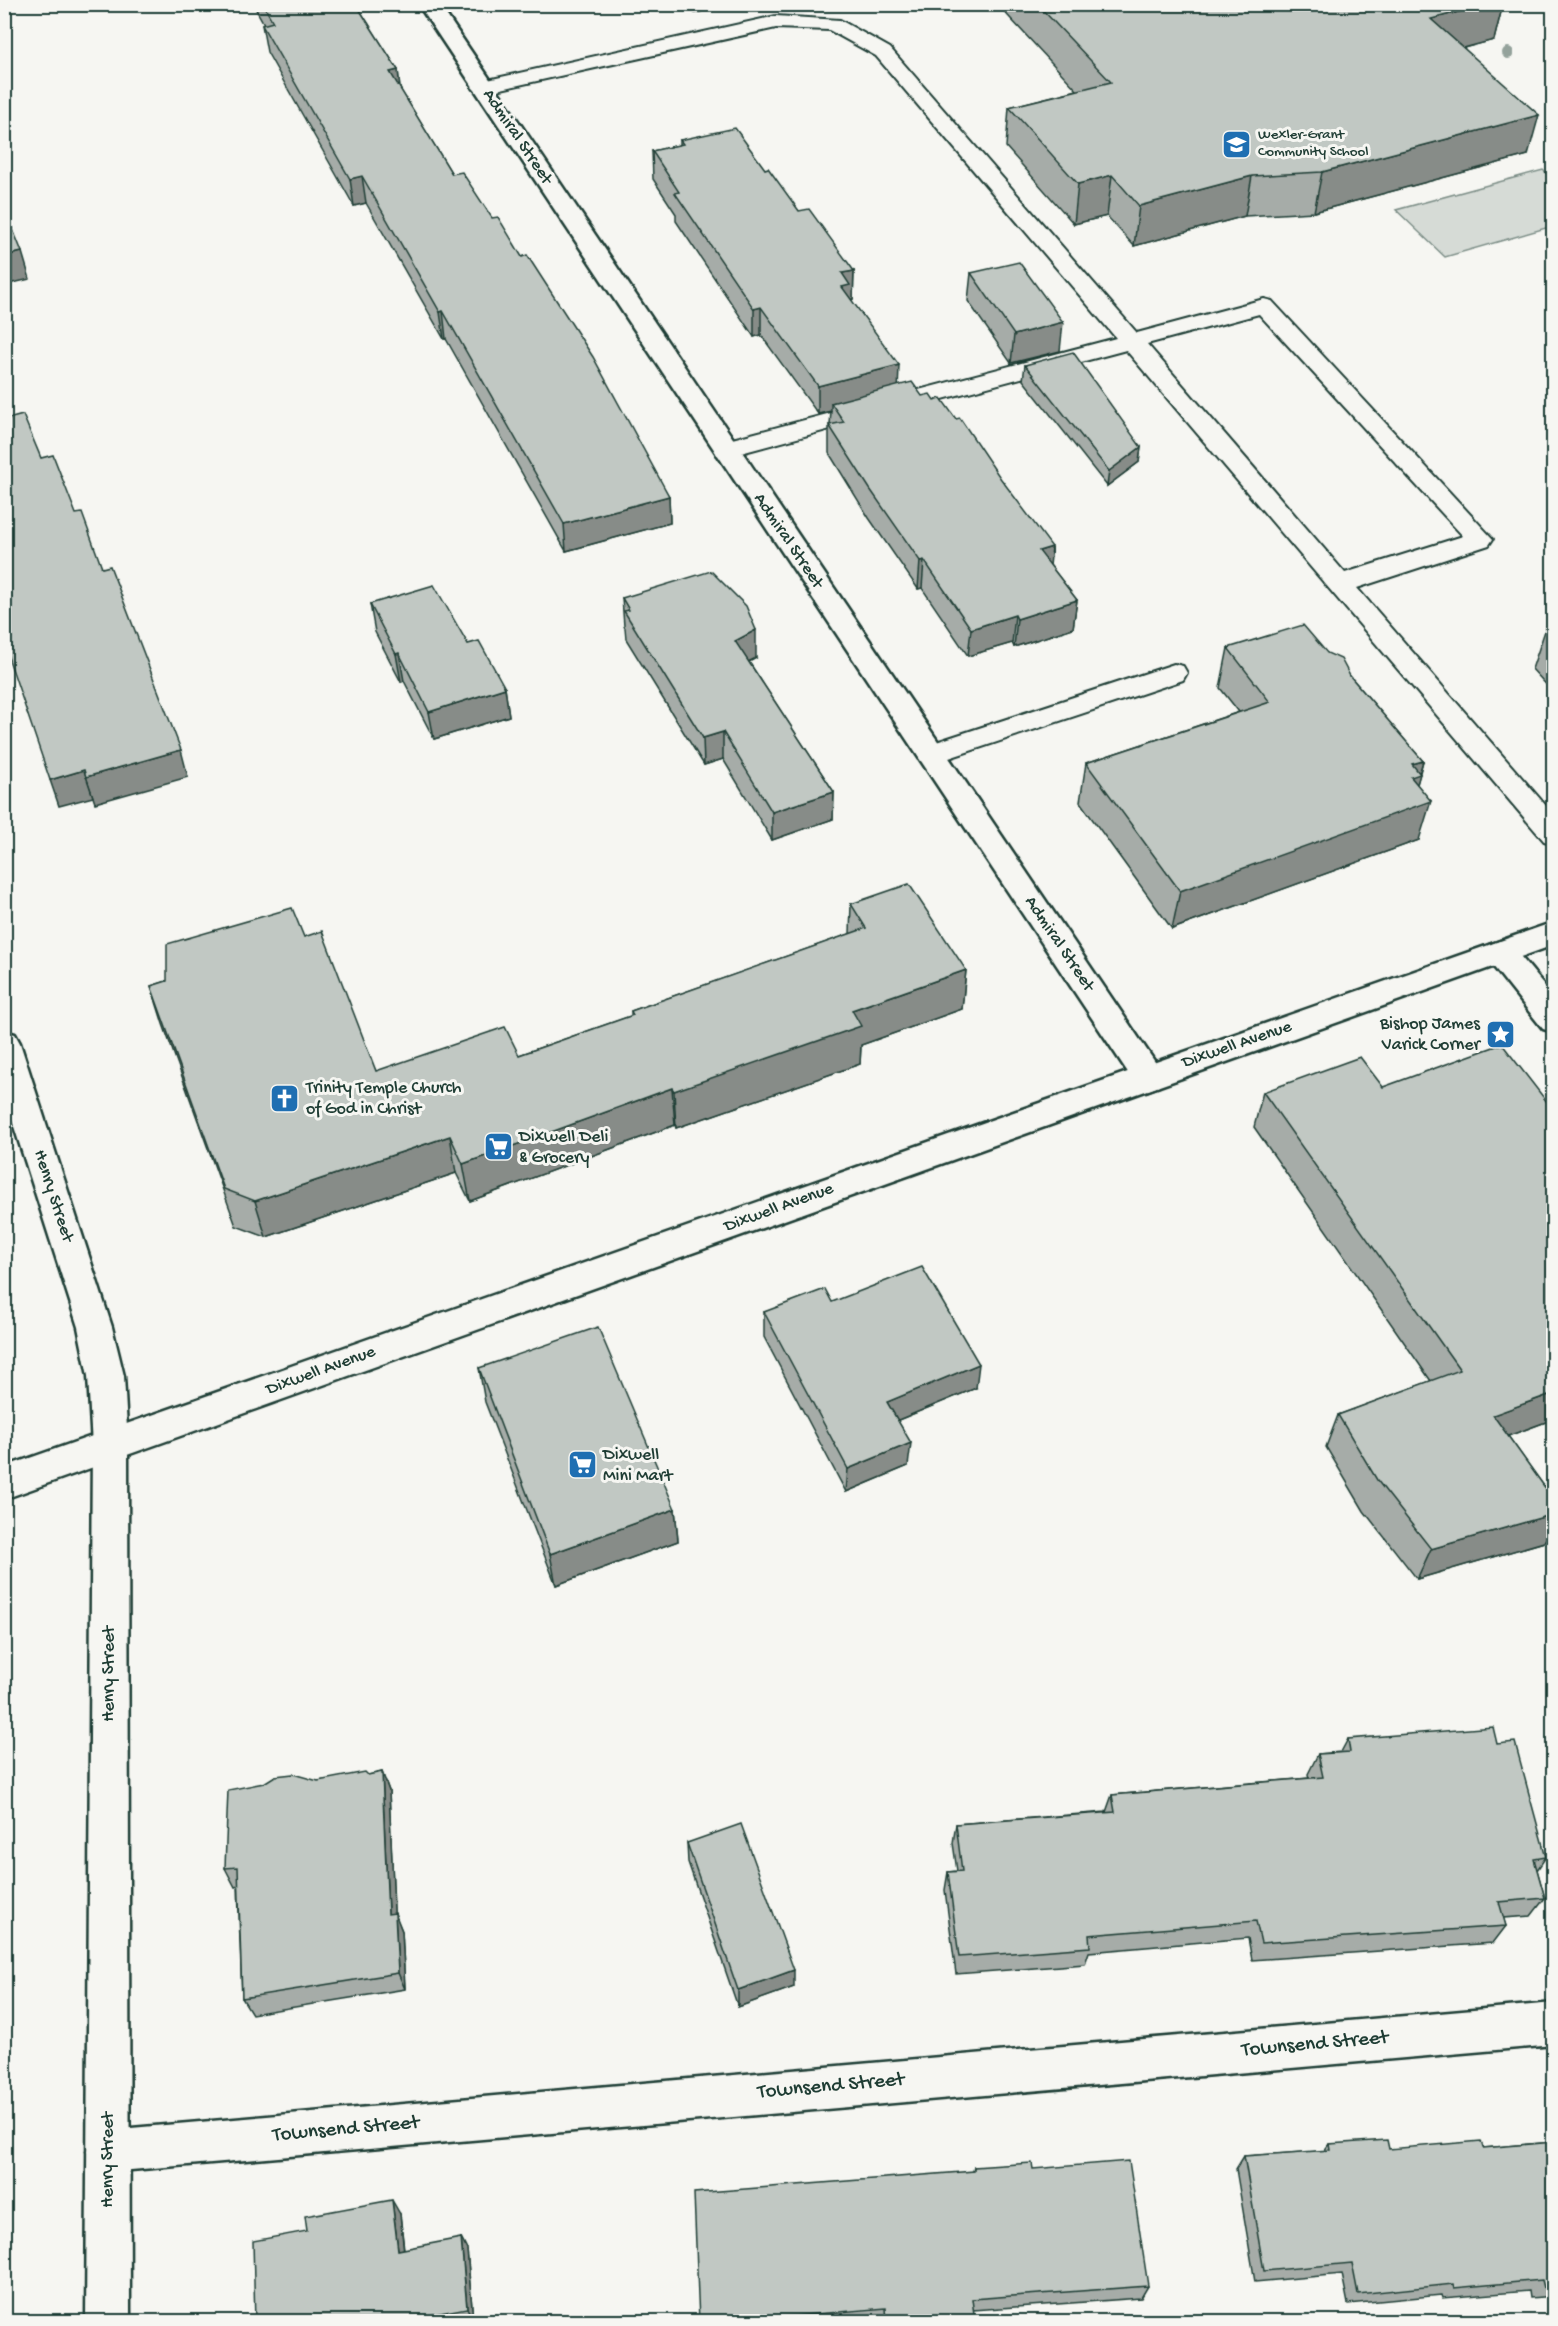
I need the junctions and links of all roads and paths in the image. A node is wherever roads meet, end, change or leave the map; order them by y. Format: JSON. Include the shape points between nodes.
{"nodes":[{"id":1,"x":428,"y":4,"type":"edge"},
{"id":2,"x":483,"y":87,"type":"junction"},
{"id":3,"x":1131,"y":340,"type":"junction"},
{"id":4,"x":726,"y":449,"type":"junction"},
{"id":5,"x":1340,"y":584,"type":"junction"},
{"id":6,"x":1174,"y":673,"type":"dead end"},
{"id":7,"x":931,"y":754,"type":"junction"},
{"id":8,"x":1554,"y":834,"type":"edge"},
{"id":9,"x":1554,"y":933,"type":"edge"},
{"id":10,"x":1500,"y":953,"type":"junction"},
{"id":11,"x":1554,"y":1020,"type":"edge"},
{"id":12,"x":4,"y":1043,"type":"edge"},
{"id":13,"x":1148,"y":1077,"type":"junction"},
{"id":14,"x":110,"y":1446,"type":"junction"},
{"id":15,"x":4,"y":1483,"type":"edge"},
{"id":16,"x":1554,"y":2024,"type":"edge"},
{"id":17,"x":108,"y":2151,"type":"junction"},
{"id":18,"x":108,"y":2322,"type":"edge"}],
"edges":[{"from":1,"to":2,"type":"street","name":"Admiral Street"},
{"from":2,"to":3,"type":"lane","via":[[776,22],[833,24],[884,52]]},
{"from":2,"to":4,"type":"street","name":"Admiral Street"},
{"from":3,"to":4,"type":"lane"},
{"from":3,"to":5,"type":"lane"},
{"from":3,"to":5,"type":"lane","via":[[1264,306],[1480,539]]},
{"from":4,"to":7,"type":"street","name":"Admiral Street"},
{"from":5,"to":8,"type":"lane"},
{"from":6,"to":7,"type":"lane"},
{"from":7,"to":13,"type":"street","name":"Admiral Street"},
{"from":9,"to":10,"type":"street","name":"Dixwell Avenue"},
{"from":10,"to":11,"type":"street"},
{"from":10,"to":13,"type":"street","name":"Dixwell Avenue"},
{"from":12,"to":14,"type":"street","name":"Henry Street","via":[[95,1327],[106,1376]]},
{"from":13,"to":14,"type":"street","name":"Dixwell Avenue"},
{"from":14,"to":15,"type":"street","name":"Dixwell Avenue"},
{"from":14,"to":17,"type":"street","name":"Henry Street"},
{"from":16,"to":17,"type":"street","name":"Townsend Street"},
{"from":17,"to":18,"type":"street","name":"Henry Street"}]}
